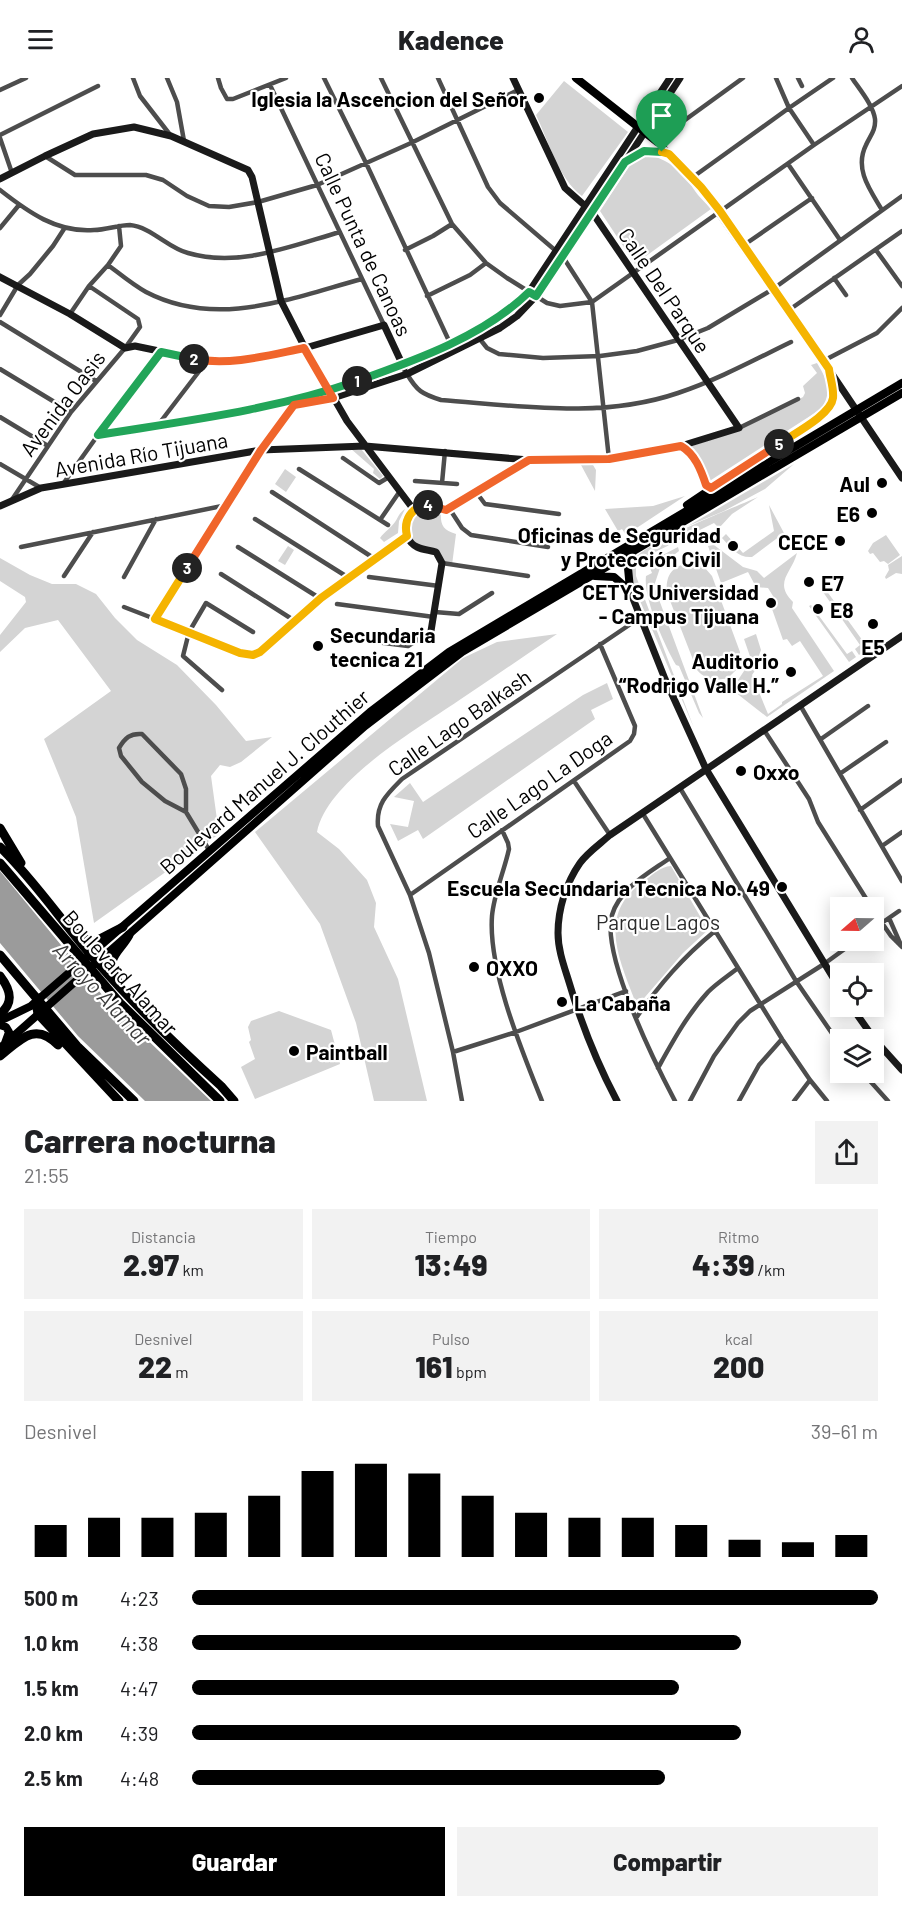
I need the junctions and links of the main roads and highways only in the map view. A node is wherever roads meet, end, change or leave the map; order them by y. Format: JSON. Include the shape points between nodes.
{"nodes":[{"id":1,"x":576,"y":78,"type":"edge"},
{"id":2,"x":669,"y":154,"type":"junction"},
{"id":3,"x":625,"y":162,"type":"road end"},
{"id":4,"x":902,"y":383,"type":"edge"},
{"id":5,"x":902,"y":393,"type":"edge"},
{"id":6,"x":644,"y":535,"type":"junction"},
{"id":7,"x":633,"y":551,"type":"junction"},
{"id":8,"x":588,"y":578,"type":"junction"},
{"id":9,"x":0,"y":828,"type":"edge"},
{"id":10,"x":0,"y":847,"type":"edge"},
{"id":11,"x":0,"y":862,"type":"edge"},
{"id":12,"x":33,"y":883,"type":"junction"},
{"id":13,"x":71,"y":930,"type":"junction"},
{"id":14,"x":126,"y":931,"type":"junction"},
{"id":15,"x":0,"y":955,"type":"edge"},
{"id":16,"x":94,"y":958,"type":"junction"},
{"id":17,"x":0,"y":976,"type":"edge"},
{"id":18,"x":127,"y":996,"type":"junction"},
{"id":19,"x":36,"y":1001,"type":"junction"},
{"id":20,"x":39,"y":1013,"type":"junction"},
{"id":21,"x":0,"y":1014,"type":"edge"},
{"id":22,"x":0,"y":1023,"type":"edge"},
{"id":23,"x":2,"y":1046,"type":"edge"},
{"id":24,"x":0,"y":1056,"type":"edge"},
{"id":25,"x":79,"y":1060,"type":"junction"},
{"id":26,"x":119,"y":1101,"type":"edge"},
{"id":27,"x":134,"y":1101,"type":"edge"},
{"id":28,"x":220,"y":1101,"type":"edge"},
{"id":29,"x":234,"y":1101,"type":"edge"}],
"edges":[{"from":1,"to":2,"type":"main road"},
{"from":2,"to":3,"type":"main road","via":[[644,151]]},
{"from":2,"to":6,"type":"main road","via":[[720,211],[829,369],[833,399],[824,413]]},
{"from":4,"to":6,"type":"main road","name":"Boulevard Manuel J. Clouthier"},
{"from":5,"to":7,"type":"main road","name":"Boulevard Manuel J. Clouthier"},
{"from":6,"to":14,"type":"main road","name":"Boulevard Manuel J. Clouthier","via":[[449,652],[370,712],[209,850]]},
{"from":7,"to":8,"type":"main road","name":"Boulevard Manuel J. Clouthier"},
{"from":7,"to":8,"type":"main road","via":[[628,568],[630,591],[614,577]]},
{"from":8,"to":14,"type":"main road","name":"Boulevard Manuel J. Clouthier","via":[[462,652],[372,721]]},
{"from":9,"to":12,"type":"highway"},
{"from":10,"to":12,"type":"highway"},
{"from":11,"to":28,"type":"highway","name":"Boulevard Alamar","via":[[116,998]]},
{"from":12,"to":13,"type":"highway"},
{"from":13,"to":14,"type":"highway","via":[[94,942]]},
{"from":13,"to":16,"type":"highway"},
{"from":14,"to":16,"type":"main road","name":"Boulevard Manuel J. Clouthier"},
{"from":14,"to":18,"type":"highway","via":[[111,961]]},
{"from":15,"to":27,"type":"highway","via":[[77,1046]]},
{"from":16,"to":18,"type":"highway"},
{"from":16,"to":19,"type":"main road","name":"Boulevard Manuel J. Clouthier","via":[[81,963]]},
{"from":16,"to":20,"type":"main road","name":"Boulevard Manuel J. Clouthier","via":[[87,971]]},
{"from":17,"to":21,"type":"highway","via":[[10,999]]},
{"from":18,"to":29,"type":"highway"},
{"from":19,"to":20,"type":"highway"},
{"from":19,"to":22,"type":"main road","name":"Boulevard Manuel J. Clouthier"},
{"from":20,"to":23,"type":"main road","name":"Boulevard Manuel J. Clouthier"},
{"from":20,"to":25,"type":"highway"},
{"from":22,"to":23,"type":"main road","via":[[9,1032]]},
{"from":24,"to":25,"type":"highway","via":[[35,1033],[49,1036]]},
{"from":25,"to":26,"type":"highway"}]}
